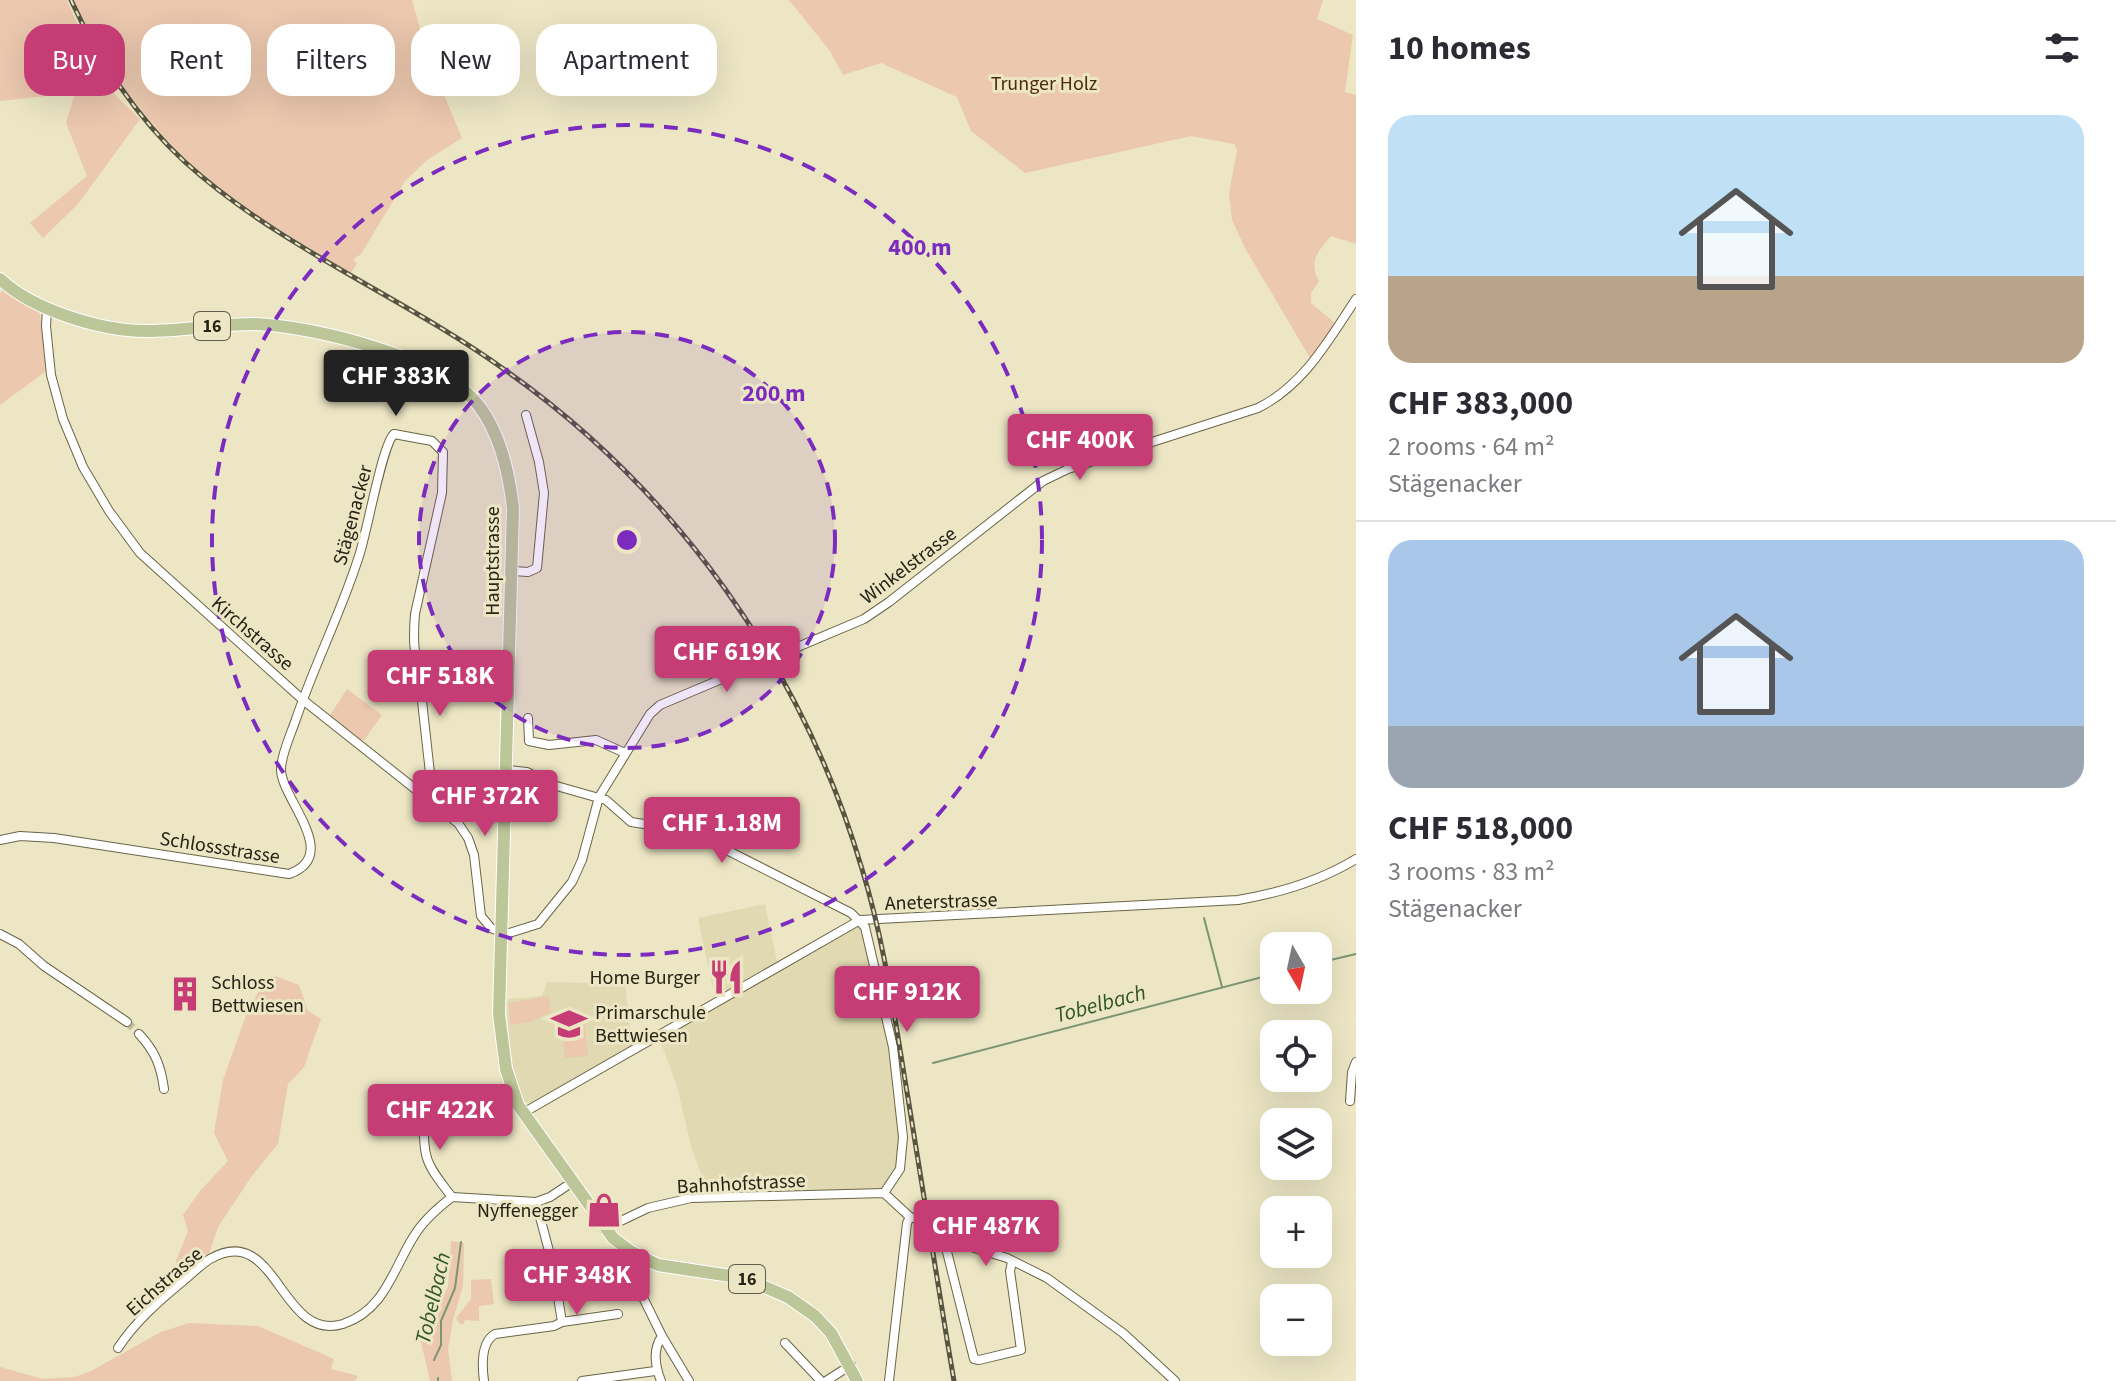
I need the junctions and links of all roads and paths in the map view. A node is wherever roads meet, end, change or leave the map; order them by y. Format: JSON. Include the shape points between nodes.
{"nodes":[{"id":1,"x":0,"y":279,"type":"edge"},
{"id":2,"x":1356,"y":299,"type":"edge"},
{"id":3,"x":47,"y":308,"type":"junction"},
{"id":4,"x":526,"y":415,"type":"dead end"},
{"id":5,"x":513,"y":571,"type":"junction"},
{"id":6,"x":510,"y":677,"type":"junction"},
{"id":7,"x":429,"y":683,"type":"junction"},
{"id":8,"x":303,"y":700,"type":"junction"},
{"id":9,"x":528,"y":718,"type":"dead end"},
{"id":10,"x":625,"y":753,"type":"junction"},
{"id":11,"x":507,"y":770,"type":"junction"},
{"id":12,"x":426,"y":796,"type":"junction"},
{"id":13,"x":599,"y":797,"type":"junction"},
{"id":14,"x":0,"y":840,"type":"edge"},
{"id":15,"x":1356,"y":859,"type":"edge"},
{"id":16,"x":860,"y":920,"type":"junction"},
{"id":17,"x":502,"y":933,"type":"junction"},
{"id":18,"x":0,"y":934,"type":"edge"},
{"id":19,"x":127,"y":1022,"type":"tunnel mouth"},
{"id":20,"x":139,"y":1034,"type":"tunnel mouth"},
{"id":21,"x":1356,"y":1062,"type":"edge"},
{"id":22,"x":164,"y":1089,"type":"dead end"},
{"id":23,"x":1350,"y":1101,"type":"dead end"},
{"id":24,"x":424,"y":1110,"type":"dead end"},
{"id":25,"x":523,"y":1113,"type":"junction"},
{"id":26,"x":571,"y":1183,"type":"junction"},
{"id":27,"x":884,"y":1193,"type":"junction"},
{"id":28,"x":452,"y":1197,"type":"junction"},
{"id":29,"x":536,"y":1202,"type":"junction"},
{"id":30,"x":910,"y":1217,"type":"junction"},
{"id":31,"x":604,"y":1229,"type":"junction"},
{"id":32,"x":942,"y":1232,"type":"junction"},
{"id":33,"x":630,"y":1251,"type":"junction"},
{"id":34,"x":1012,"y":1262,"type":"junction"},
{"id":35,"x":618,"y":1314,"type":"dead end"},
{"id":36,"x":562,"y":1322,"type":"junction"},
{"id":37,"x":662,"y":1336,"type":"junction"},
{"id":38,"x":785,"y":1343,"type":"dead end"},
{"id":39,"x":118,"y":1348,"type":"dead end"},
{"id":40,"x":851,"y":1365,"type":"junction"},
{"id":41,"x":655,"y":1371,"type":"junction"},
{"id":42,"x":484,"y":1381,"type":"edge"},
{"id":43,"x":582,"y":1381,"type":"edge"},
{"id":44,"x":661,"y":1381,"type":"edge"},
{"id":45,"x":689,"y":1381,"type":"edge"},
{"id":46,"x":824,"y":1381,"type":"edge"},
{"id":47,"x":857,"y":1381,"type":"edge"},
{"id":48,"x":889,"y":1381,"type":"edge"},
{"id":49,"x":1175,"y":1381,"type":"edge"}],
"edges":[{"from":1,"to":3,"type":"main road","name":"Hauptstrasse","number":"16"},
{"from":2,"to":10,"type":"street","name":"Winkelstrasse","via":[[1308,370],[1279,398],[1043,481],[864,619],[660,705]]},
{"from":3,"to":5,"type":"main road","name":"Hauptstrasse","number":"16","via":[[129,330],[239,324],[314,330],[447,378],[479,405],[504,458],[513,508]]},
{"from":3,"to":8,"type":"street","name":"Kirchstrasse","via":[[51,375],[63,419],[109,511],[150,564]]},
{"from":4,"to":5,"type":"street","via":[[542,476],[544,513],[537,568]]},
{"from":5,"to":6,"type":"main road","name":"Hauptstrasse","number":"16"},
{"from":6,"to":7,"type":"street"},
{"from":6,"to":11,"type":"main road","name":"Hauptstrasse","number":"16"},
{"from":7,"to":8,"type":"street","name":"Stägenacker","via":[[417,666],[414,632],[442,493],[443,452],[432,441],[394,434],[386,446],[351,580]]},
{"from":7,"to":12,"type":"street","name":"Stägenacker","via":[[422,701],[431,782]]},
{"from":8,"to":12,"type":"street","name":"Kirchstrasse"},
{"from":8,"to":14,"type":"street","name":"Schlossstrasse","via":[[281,766],[285,790],[310,839],[307,859],[296,872],[54,838]]},
{"from":9,"to":10,"type":"street","via":[[529,741],[549,745],[596,740]]},
{"from":10,"to":13,"type":"street","name":"Winkelstrasse"},
{"from":11,"to":13,"type":"street","name":"Aneterstrasse"},
{"from":11,"to":17,"type":"main road","name":"Hauptstrasse","number":"16"},
{"from":12,"to":17,"type":"street","name":"Kirchstrasse","via":[[468,838],[481,916]]},
{"from":13,"to":16,"type":"street","name":"Aneterstrasse","via":[[631,822],[689,831]]},
{"from":13,"to":17,"type":"street","name":"Winkelstrasse","via":[[572,882],[538,924]]},
{"from":15,"to":16,"type":"street","name":"Aneterstrasse","via":[[1312,881],[1238,900]]},
{"from":16,"to":25,"type":"street"},
{"from":16,"to":27,"type":"street","via":[[888,1023],[903,1137],[900,1169]]},
{"from":17,"to":25,"type":"main road","name":"Hauptstrasse","number":"16","via":[[499,1029],[508,1078]]},
{"from":18,"to":19,"type":"street"},
{"from":20,"to":22,"type":"street","via":[[159,1062]]},
{"from":21,"to":23,"type":"street"},
{"from":24,"to":28,"type":"street","via":[[424,1154]]},
{"from":25,"to":26,"type":"main road","name":"Hauptstrasse","number":"16"},
{"from":26,"to":29,"type":"street"},
{"from":26,"to":31,"type":"main road","name":"Hauptstrasse","number":"16"},
{"from":27,"to":30,"type":"street"},
{"from":27,"to":31,"type":"street","name":"Bahnhofstrasse","via":[[691,1198],[648,1208]]},
{"from":28,"to":29,"type":"street"},
{"from":28,"to":39,"type":"street","name":"Eichstrasse","via":[[416,1232],[383,1295],[346,1323],[330,1326],[309,1320],[261,1261],[227,1252],[210,1259],[150,1309]]},
{"from":29,"to":36,"type":"street"},
{"from":30,"to":32,"type":"street"},
{"from":30,"to":48,"type":"street"},
{"from":31,"to":33,"type":"main road","name":"Hauptstrasse","number":"16"},
{"from":32,"to":34,"type":"street"},
{"from":32,"to":34,"type":"street","via":[[974,1359],[1021,1350]]},
{"from":33,"to":37,"type":"street","via":[[628,1267]]},
{"from":33,"to":40,"type":"main road","name":"Hauptstrasse","number":"16","via":[[658,1265],[732,1275],[774,1289],[824,1324]]},
{"from":34,"to":49,"type":"street","via":[[1066,1290]]},
{"from":35,"to":36,"type":"street"},
{"from":36,"to":42,"type":"street","via":[[489,1337]]},
{"from":37,"to":41,"type":"street"},
{"from":37,"to":45,"type":"street"},
{"from":38,"to":46,"type":"street"},
{"from":40,"to":46,"type":"street"},
{"from":40,"to":47,"type":"main road","name":"Hauptstrasse","number":"16"},
{"from":41,"to":43,"type":"street"},
{"from":41,"to":44,"type":"street"}]}
